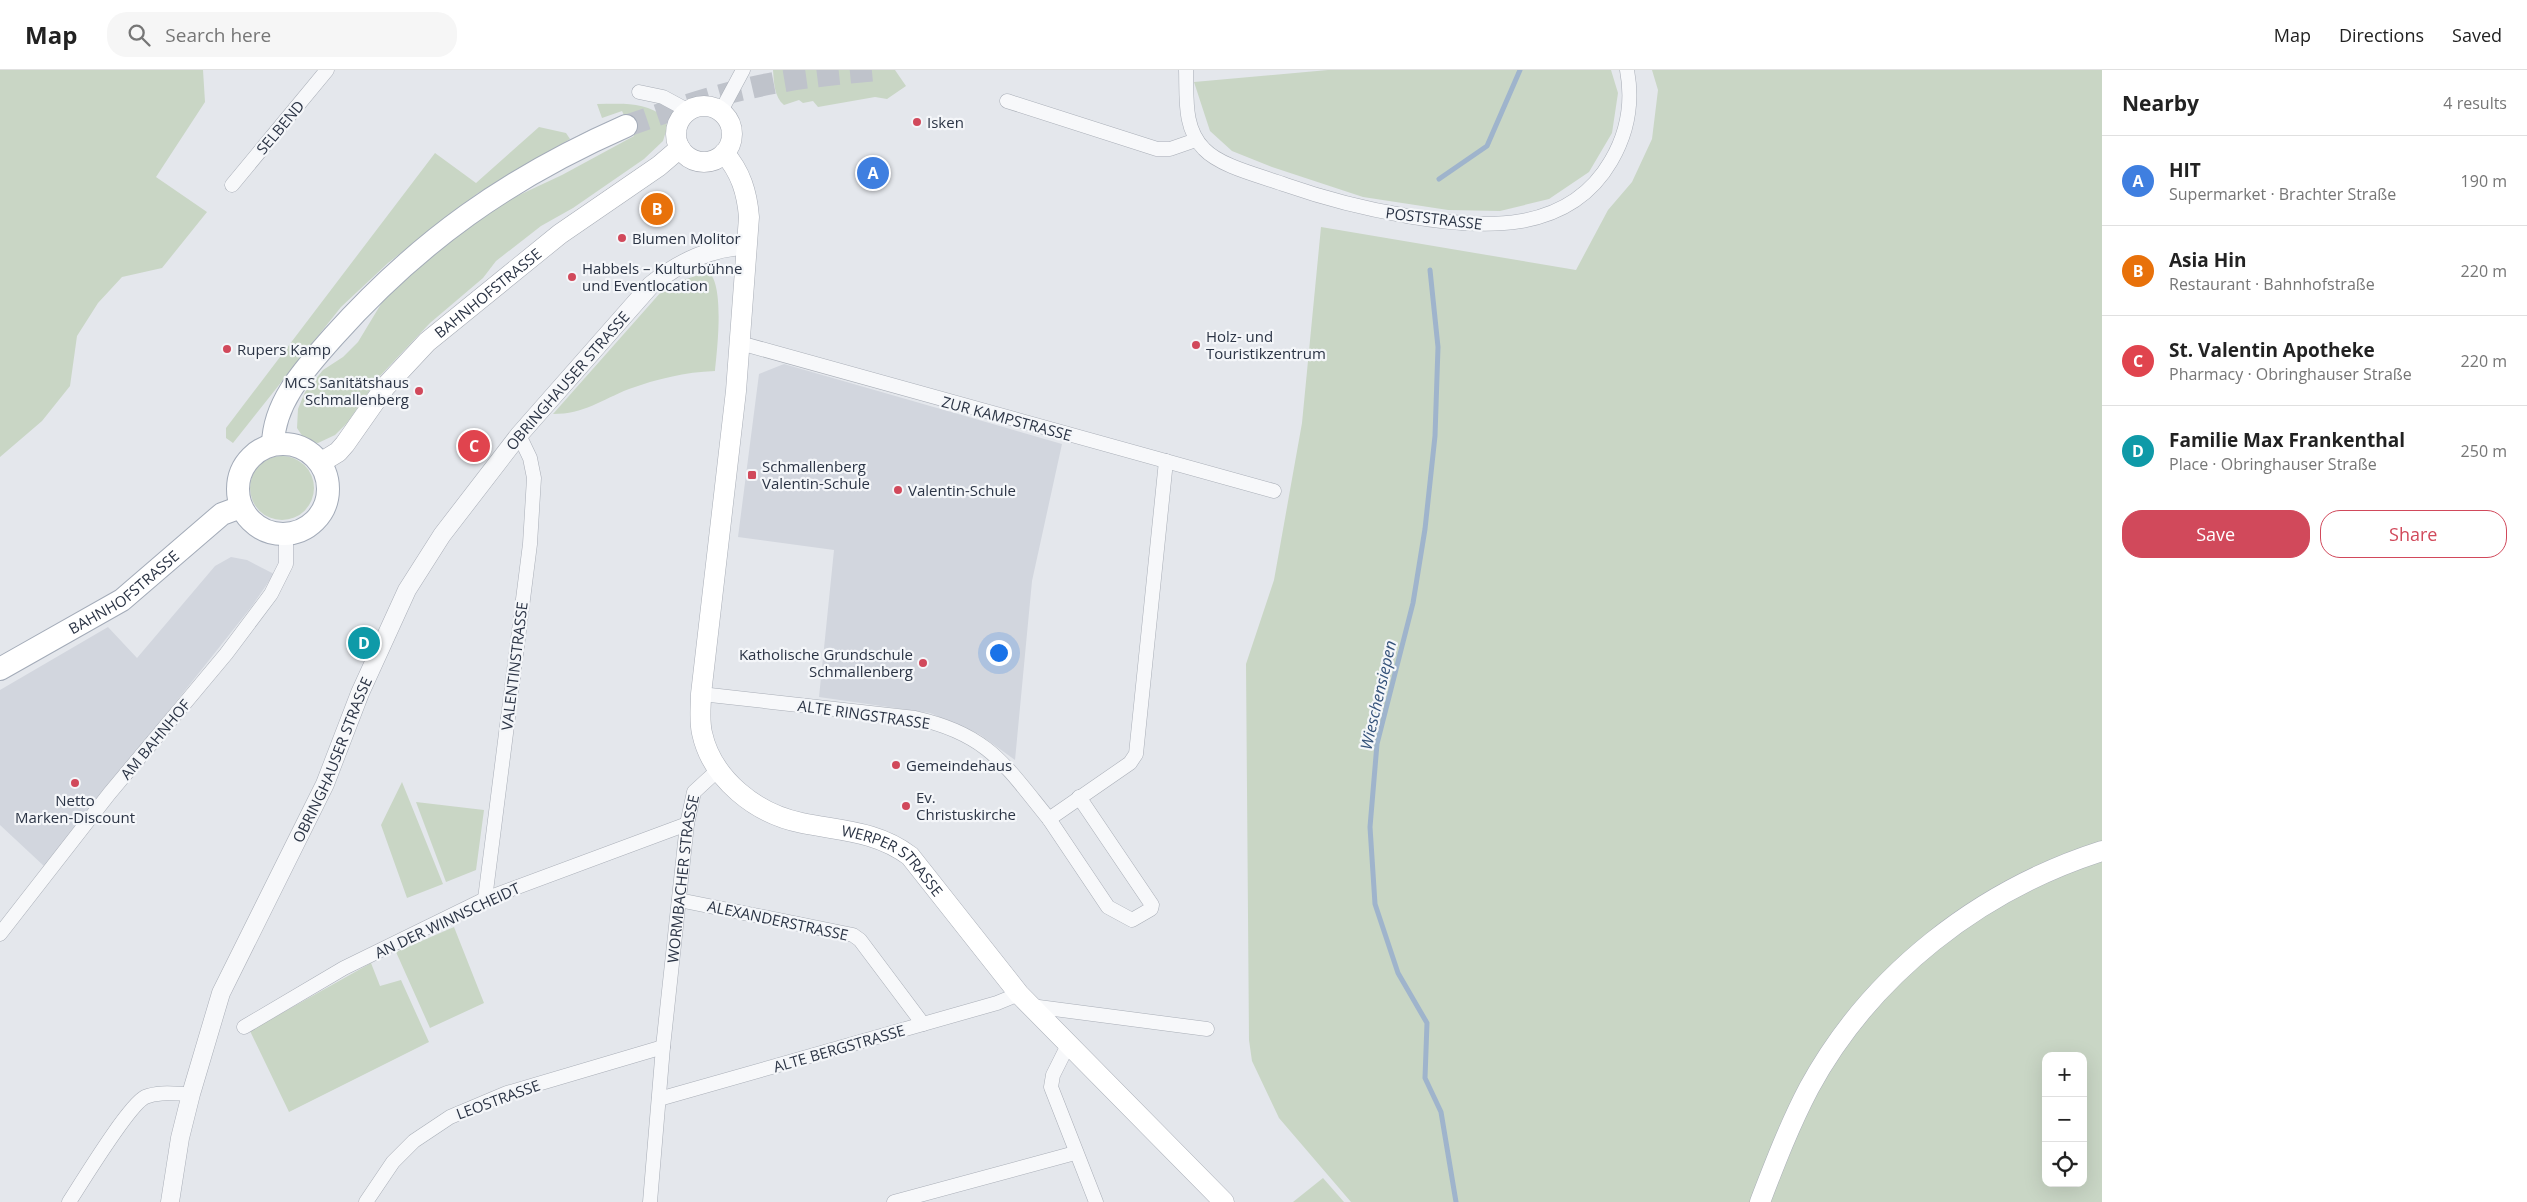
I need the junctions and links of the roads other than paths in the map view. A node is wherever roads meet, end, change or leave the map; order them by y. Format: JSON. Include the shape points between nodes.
{"nodes":[{"id":1,"x":327,"y":70,"type":"edge"},
{"id":2,"x":744,"y":70,"type":"edge"},
{"id":3,"x":1186,"y":70,"type":"edge"},
{"id":4,"x":1628,"y":75,"type":"edge"},
{"id":5,"x":639,"y":92,"type":"dead end"},
{"id":6,"x":1007,"y":101,"type":"dead end"},
{"id":7,"x":687,"y":110,"type":"junction"},
{"id":8,"x":721,"y":111,"type":"junction"},
{"id":9,"x":626,"y":126,"type":"tunnel mouth"},
{"id":10,"x":1196,"y":140,"type":"junction"},
{"id":11,"x":680,"y":148,"type":"junction"},
{"id":12,"x":724,"y":153,"type":"junction"},
{"id":13,"x":232,"y":185,"type":"dead end"},
{"id":14,"x":748,"y":246,"type":"junction"},
{"id":15,"x":740,"y":343,"type":"junction"},
{"id":16,"x":519,"y":435,"type":"junction"},
{"id":17,"x":273,"y":444,"type":"junction"},
{"id":18,"x":1166,"y":461,"type":"junction"},
{"id":19,"x":320,"y":463,"type":"junction"},
{"id":20,"x":1274,"y":491,"type":"dead end"},
{"id":21,"x":241,"y":507,"type":"junction"},
{"id":22,"x":286,"y":534,"type":"junction"},
{"id":23,"x":0,"y":669,"type":"edge"},
{"id":24,"x":701,"y":694,"type":"junction"},
{"id":25,"x":719,"y":769,"type":"junction"},
{"id":26,"x":1079,"y":797,"type":"junction"},
{"id":27,"x":1049,"y":819,"type":"junction"},
{"id":28,"x":687,"y":824,"type":"junction"},
{"id":29,"x":2102,"y":851,"type":"edge"},
{"id":30,"x":485,"y":899,"type":"junction"},
{"id":31,"x":679,"y":900,"type":"junction"},
{"id":32,"x":0,"y":934,"type":"edge"},
{"id":33,"x":1025,"y":1000,"type":"junction"},
{"id":34,"x":923,"y":1024,"type":"junction"},
{"id":35,"x":244,"y":1027,"type":"dead end"},
{"id":36,"x":1207,"y":1029,"type":"dead end"},
{"id":37,"x":1068,"y":1045,"type":"junction"},
{"id":38,"x":663,"y":1047,"type":"junction"},
{"id":39,"x":191,"y":1094,"type":"junction"},
{"id":40,"x":659,"y":1099,"type":"junction"},
{"id":41,"x":1075,"y":1152,"type":"junction"},
{"id":42,"x":69,"y":1202,"type":"edge"},
{"id":43,"x":170,"y":1202,"type":"edge"},
{"id":44,"x":366,"y":1202,"type":"edge"},
{"id":45,"x":650,"y":1202,"type":"edge"},
{"id":46,"x":894,"y":1202,"type":"edge"},
{"id":47,"x":1096,"y":1202,"type":"edge"},
{"id":48,"x":1224,"y":1202,"type":"edge"},
{"id":49,"x":1760,"y":1202,"type":"edge"}],
"edges":[{"from":1,"to":13,"type":"street","name":"SELBEND"},
{"from":2,"to":8,"type":"street"},
{"from":3,"to":10,"type":"street","via":[[1188,113]]},
{"from":4,"to":10,"type":"street","name":"POSTSTRASSE","via":[[1629,110],[1622,139],[1597,182],[1563,207],[1516,222],[1464,224],[1354,206],[1305,192],[1217,159]]},
{"from":5,"to":7,"type":"street","via":[[663,97]]},
{"from":6,"to":10,"type":"street","via":[[1163,150]]},
{"from":7,"to":8,"type":"main road","via":[[704,105]]},
{"from":7,"to":11,"type":"main road","via":[[677,124],[676,141]]},
{"from":8,"to":12,"type":"main road","via":[[728,118],[732,137]]},
{"from":9,"to":17,"type":"main road","via":[[561,156],[502,190],[403,265],[365,302],[295,384],[280,412]]},
{"from":11,"to":12,"type":"main road","via":[[685,155],[700,162]]},
{"from":11,"to":19,"type":"main road","name":"BAHNHOFSTRASSE","via":[[560,234],[427,342],[385,387],[338,452]]},
{"from":12,"to":14,"type":"main road","via":[[740,174],[748,202]]},
{"from":14,"to":15,"type":"main road"},
{"from":14,"to":16,"type":"street","name":"OBRINGHAUSER STRASSE","via":[[728,246],[698,257],[660,278]]},
{"from":15,"to":18,"type":"street","name":"ZUR KAMPSTRASSE"},
{"from":15,"to":24,"type":"main road"},
{"from":16,"to":30,"type":"street","name":"VALENTINSTRASSE","via":[[530,458],[534,478],[530,544]]},
{"from":16,"to":39,"type":"street","name":"OBRINGHAUSER STRASSE","via":[[442,535],[393,619],[325,784],[221,992]]},
{"from":17,"to":19,"type":"main road","via":[[301,447]]},
{"from":17,"to":21,"type":"main road","via":[[250,457],[242,468],[237,494]]},
{"from":18,"to":20,"type":"street","name":"ZUR KAMPSTRASSE"},
{"from":18,"to":26,"type":"street","via":[[1136,754],[1130,763]]},
{"from":19,"to":22,"type":"main road","via":[[326,473],[328,488],[322,512],[304,530]]},
{"from":21,"to":22,"type":"main road","via":[[259,527],[272,533]]},
{"from":21,"to":23,"type":"main road","name":"BAHNHOFSTRASSE","via":[[222,514],[122,600]]},
{"from":22,"to":32,"type":"street","name":"AM BAHNHOF","via":[[286,564],[271,594]]},
{"from":24,"to":25,"type":"main road","via":[[702,730]]},
{"from":24,"to":27,"type":"street","name":"ALTE RINGSTRASSE","via":[[915,718],[944,726],[994,752]]},
{"from":25,"to":28,"type":"street","name":"WORMBACHER STRASSE","via":[[694,792]]},
{"from":25,"to":33,"type":"main road","name":"WERPER STRASSE","via":[[746,798],[781,818],[867,834],[898,847],[927,875]]},
{"from":26,"to":27,"type":"street"},
{"from":26,"to":27,"type":"street","name":"ALTE RINGSTRASSE","via":[[1152,904],[1151,909],[1132,920],[1111,910]]},
{"from":28,"to":30,"type":"street","name":"AN DER WINNSCHEIDT"},
{"from":28,"to":31,"type":"street","name":"WORMBACHER STRASSE"},
{"from":29,"to":49,"type":"main road","via":[[2050,870],[1987,903],[1937,938],[1883,987],[1848,1029],[1810,1087]]},
{"from":30,"to":35,"type":"street","name":"AN DER WINNSCHEIDT","via":[[344,968]]},
{"from":31,"to":34,"type":"street","name":"ALEXANDERSTRASSE","via":[[853,935]]},
{"from":31,"to":38,"type":"street","name":"WORMBACHER STRASSE"},
{"from":33,"to":34,"type":"street","name":"ALTE BERGSTRASSE","via":[[1007,1000]]},
{"from":33,"to":36,"type":"street"},
{"from":33,"to":37,"type":"main road","name":"WERPER STRASSE"},
{"from":34,"to":40,"type":"street","name":"ALTE BERGSTRASSE"},
{"from":37,"to":41,"type":"street","via":[[1053,1075],[1051,1087]]},
{"from":37,"to":48,"type":"main road","name":"WERPER STRASSE"},
{"from":38,"to":40,"type":"street","name":"WORMBACHER STRASSE"},
{"from":38,"to":44,"type":"street","name":"LEOSTRASSE","via":[[506,1093],[450,1117],[414,1141],[393,1162]]},
{"from":39,"to":42,"type":"street","via":[[160,1094],[143,1098],[129,1113]]},
{"from":39,"to":43,"type":"street","name":"OBRINGHAUSER STRASSE"},
{"from":40,"to":45,"type":"street","name":"WORMBACHER STRASSE"},
{"from":41,"to":46,"type":"street"},
{"from":41,"to":47,"type":"street"}]}
